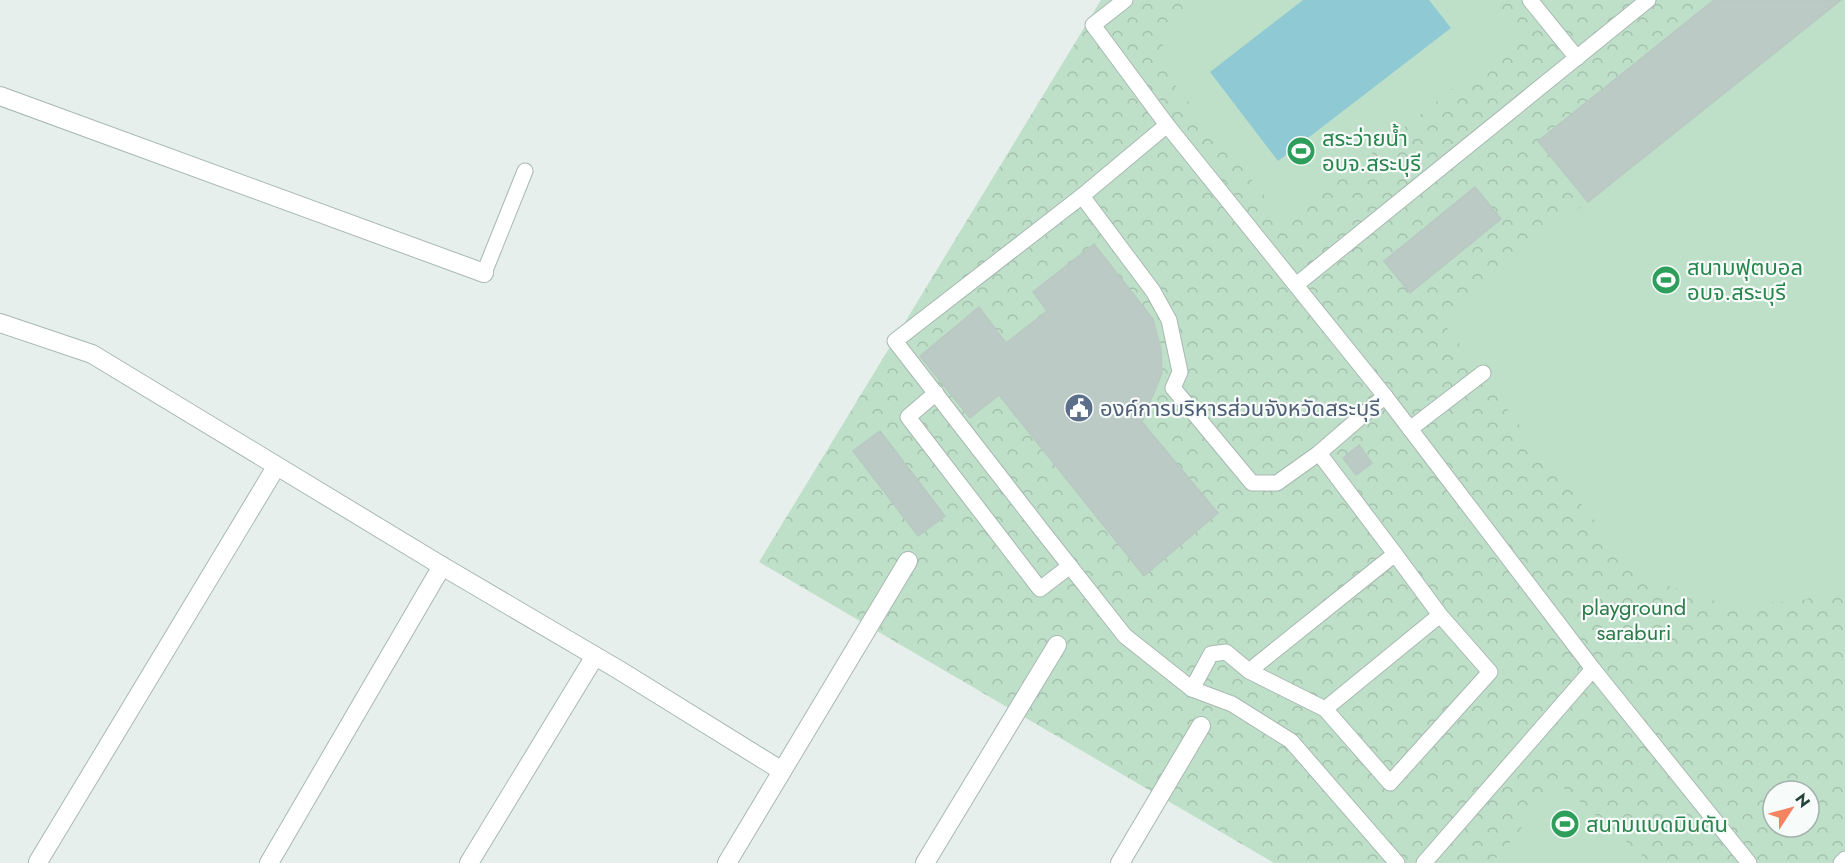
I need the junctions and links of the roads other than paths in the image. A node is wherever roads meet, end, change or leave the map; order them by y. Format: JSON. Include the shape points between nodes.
{"nodes":[{"id":1,"x":1125,"y":0,"type":"edge"},
{"id":2,"x":1530,"y":0,"type":"edge"},
{"id":3,"x":1648,"y":0,"type":"edge"},
{"id":4,"x":1577,"y":58,"type":"junction"},
{"id":5,"x":0,"y":96,"type":"edge"},
{"id":6,"x":1167,"y":125,"type":"junction"},
{"id":7,"x":525,"y":171,"type":"dead end"},
{"id":8,"x":1082,"y":196,"type":"junction"},
{"id":9,"x":484,"y":273,"type":"joint"},
{"id":10,"x":1296,"y":285,"type":"junction"},
{"id":11,"x":0,"y":323,"type":"edge"},
{"id":12,"x":1483,"y":373,"type":"dead end"},
{"id":13,"x":936,"y":393,"type":"junction"},
{"id":14,"x":1385,"y":396,"type":"junction"},
{"id":15,"x":1410,"y":429,"type":"junction"},
{"id":16,"x":1319,"y":453,"type":"junction"},
{"id":17,"x":276,"y":467,"type":"junction"},
{"id":18,"x":1395,"y":554,"type":"junction"},
{"id":19,"x":908,"y":561,"type":"dead end"},
{"id":20,"x":442,"y":566,"type":"junction"},
{"id":21,"x":1070,"y":566,"type":"junction"},
{"id":22,"x":1440,"y":615,"type":"junction"},
{"id":23,"x":1057,"y":645,"type":"dead end"},
{"id":24,"x":595,"y":656,"type":"junction"},
{"id":25,"x":1593,"y":669,"type":"junction"},
{"id":26,"x":1249,"y":671,"type":"junction"},
{"id":27,"x":1192,"y":689,"type":"junction"},
{"id":28,"x":1325,"y":709,"type":"junction"},
{"id":29,"x":1201,"y":726,"type":"dead end"},
{"id":30,"x":782,"y":771,"type":"junction"},
{"id":31,"x":1845,"y":859,"type":"edge"},
{"id":32,"x":38,"y":862,"type":"edge"},
{"id":33,"x":269,"y":863,"type":"edge"},
{"id":34,"x":469,"y":863,"type":"edge"},
{"id":35,"x":727,"y":863,"type":"edge"},
{"id":36,"x":925,"y":863,"type":"edge"},
{"id":37,"x":1120,"y":863,"type":"edge"},
{"id":38,"x":1396,"y":863,"type":"edge"},
{"id":39,"x":1424,"y":863,"type":"edge"},
{"id":40,"x":1749,"y":863,"type":"edge"},
{"id":41,"x":1841,"y":863,"type":"edge"}],
"edges":[{"from":1,"to":6,"type":"lane","via":[[1093,25]]},
{"from":2,"to":4,"type":"lane"},
{"from":3,"to":4,"type":"lane"},
{"from":4,"to":10,"type":"lane"},
{"from":5,"to":9,"type":"street"},
{"from":6,"to":8,"type":"lane"},
{"from":6,"to":10,"type":"lane"},
{"from":7,"to":9,"type":"lane"},
{"from":8,"to":13,"type":"lane","via":[[895,340]]},
{"from":8,"to":16,"type":"lane","via":[[1153,291],[1169,320],[1180,372],[1173,388],[1252,483],[1277,483]]},
{"from":10,"to":14,"type":"lane"},
{"from":11,"to":17,"type":"street","via":[[92,354]]},
{"from":12,"to":15,"type":"lane"},
{"from":13,"to":21,"type":"lane"},
{"from":13,"to":21,"type":"lane","via":[[908,417],[1033,579],[1040,588]]},
{"from":14,"to":15,"type":"lane"},
{"from":14,"to":16,"type":"lane"},
{"from":15,"to":25,"type":"lane"},
{"from":16,"to":18,"type":"lane"},
{"from":17,"to":20,"type":"street"},
{"from":17,"to":32,"type":"street"},
{"from":18,"to":22,"type":"lane"},
{"from":18,"to":26,"type":"lane"},
{"from":19,"to":30,"type":"street"},
{"from":20,"to":24,"type":"street"},
{"from":20,"to":33,"type":"street"},
{"from":21,"to":27,"type":"lane","via":[[1125,636]]},
{"from":22,"to":28,"type":"lane"},
{"from":22,"to":28,"type":"lane","via":[[1490,672],[1390,783]]},
{"from":23,"to":36,"type":"street"},
{"from":24,"to":30,"type":"street"},
{"from":24,"to":34,"type":"street"},
{"from":25,"to":39,"type":"lane"},
{"from":25,"to":40,"type":"lane"},
{"from":26,"to":27,"type":"lane","via":[[1226,652],[1211,654]]},
{"from":26,"to":28,"type":"lane"},
{"from":27,"to":38,"type":"lane","via":[[1232,704],[1291,741]]},
{"from":29,"to":37,"type":"street"},
{"from":30,"to":35,"type":"street"},
{"from":31,"to":41,"type":"lane"}]}
